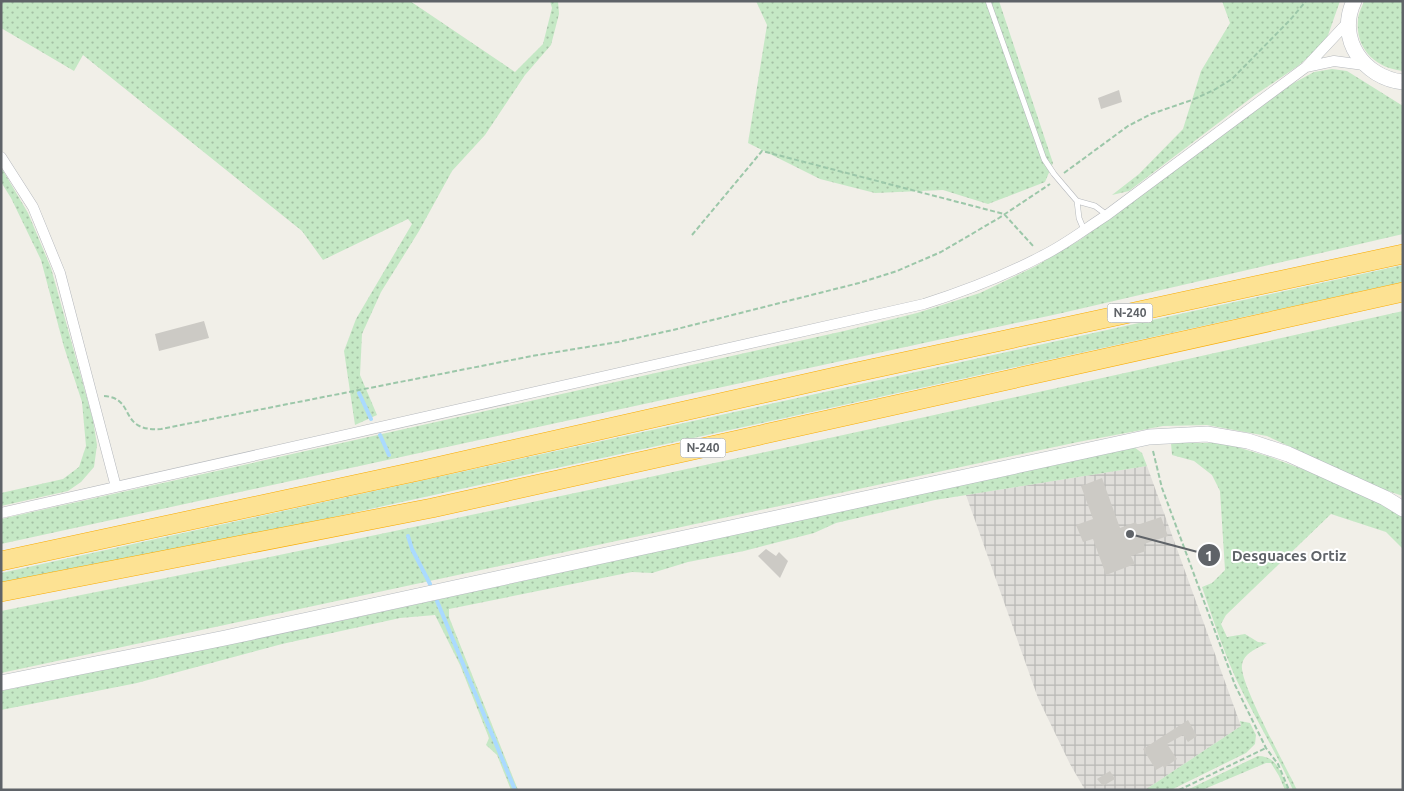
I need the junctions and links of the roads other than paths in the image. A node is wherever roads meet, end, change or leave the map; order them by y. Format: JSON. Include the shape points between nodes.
{"nodes":[{"id":1,"x":988,"y":1,"type":"edge"},
{"id":2,"x":1354,"y":1,"type":"edge"},
{"id":3,"x":1348,"y":22,"type":"junction"},
{"id":4,"x":1364,"y":65,"type":"junction"},
{"id":5,"x":1306,"y":67,"type":"junction"},
{"id":6,"x":1398,"y":81,"type":"edge"},
{"id":7,"x":1403,"y":94,"type":"edge"},
{"id":8,"x":1,"y":157,"type":"edge"},
{"id":9,"x":1077,"y":201,"type":"junction"},
{"id":10,"x":1107,"y":215,"type":"junction"},
{"id":11,"x":1084,"y":230,"type":"junction"},
{"id":12,"x":1403,"y":247,"type":"edge"},
{"id":13,"x":1403,"y":254,"type":"edge"},
{"id":14,"x":1331,"y":269,"type":"junction"},
{"id":15,"x":1403,"y":292,"type":"edge"},
{"id":16,"x":116,"y":487,"type":"junction"},
{"id":17,"x":1385,"y":498,"type":"junction"},
{"id":18,"x":1403,"y":501,"type":"edge"},
{"id":19,"x":1403,"y":508,"type":"edge"},
{"id":20,"x":1,"y":512,"type":"edge"},
{"id":21,"x":1,"y":562,"type":"edge"},
{"id":22,"x":1,"y":592,"type":"edge"},
{"id":23,"x":1,"y":683,"type":"edge"}],
"edges":[{"from":1,"to":9,"type":"lane","via":[[1044,159]]},
{"from":2,"to":3,"type":"street"},
{"from":3,"to":4,"type":"street","via":[[1349,38]]},
{"from":3,"to":5,"type":"street"},
{"from":4,"to":5,"type":"street","via":[[1334,61]]},
{"from":4,"to":6,"type":"street","via":[[1378,75]]},
{"from":5,"to":10,"type":"street"},
{"from":6,"to":7,"type":"street"},
{"from":8,"to":16,"type":"street","via":[[32,207],[60,273]]},
{"from":9,"to":10,"type":"lane","via":[[1095,206]]},
{"from":9,"to":11,"type":"lane"},
{"from":10,"to":11,"type":"street"},
{"from":11,"to":16,"type":"street","via":[[1042,256],[967,290],[924,304]]},
{"from":12,"to":14,"type":"highway"},
{"from":13,"to":14,"type":"highway","number":"N-240"},
{"from":14,"to":21,"type":"highway","number":"N-240"},
{"from":15,"to":22,"type":"highway","number":"N-240","via":[[432,508]]},
{"from":16,"to":20,"type":"street"},
{"from":17,"to":18,"type":"street"},
{"from":17,"to":19,"type":"street"},
{"from":17,"to":23,"type":"street","via":[[1288,454],[1248,441],[1206,434],[1149,437],[225,638]]}]}
